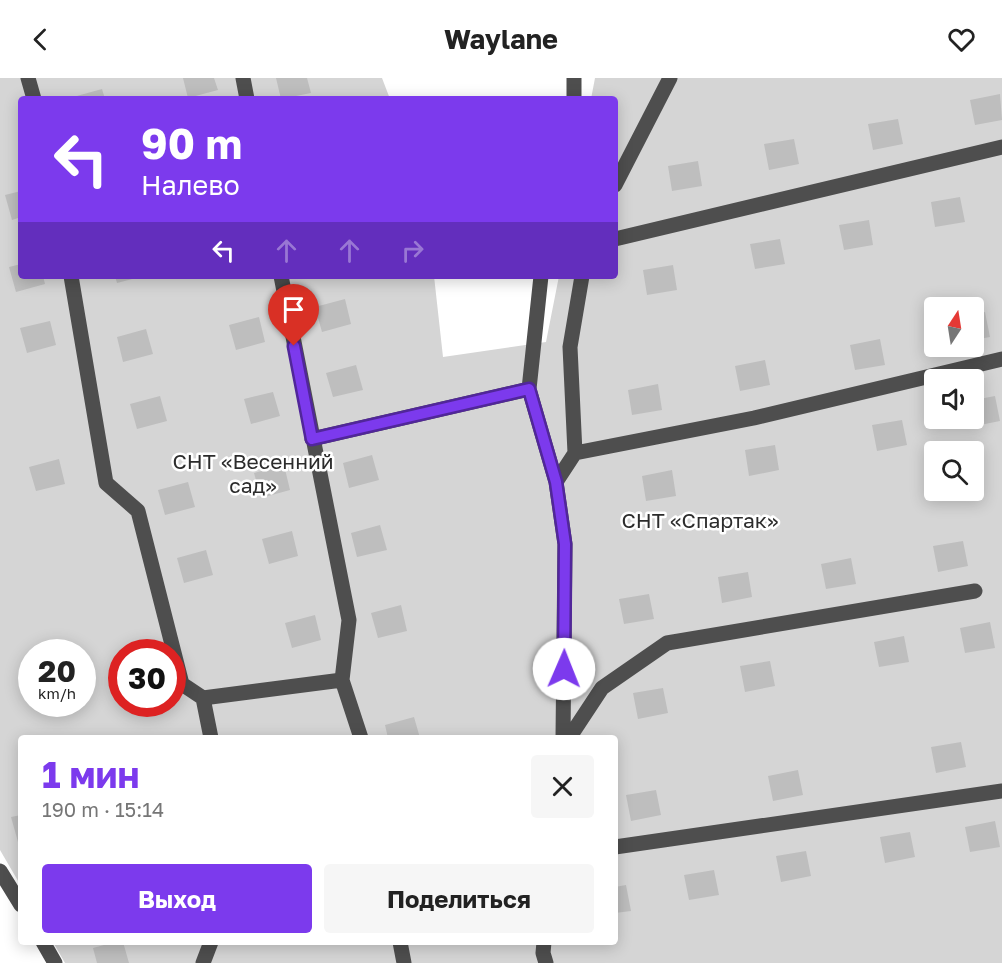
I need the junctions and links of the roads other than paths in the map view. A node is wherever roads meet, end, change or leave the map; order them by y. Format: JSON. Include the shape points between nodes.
{"nodes":[{"id":1,"x":28,"y":78,"type":"edge"},
{"id":2,"x":243,"y":78,"type":"edge"},
{"id":3,"x":574,"y":78,"type":"edge"},
{"id":4,"x":670,"y":78,"type":"edge"},
{"id":5,"x":33,"y":96,"type":"edge"},
{"id":6,"x":246,"y":96,"type":"edge"},
{"id":7,"x":574,"y":96,"type":"edge"},
{"id":8,"x":1002,"y":147,"type":"edge"},
{"id":9,"x":618,"y":179,"type":"edge"},
{"id":10,"x":618,"y":238,"type":"edge"},
{"id":11,"x":72,"y":279,"type":"edge"},
{"id":12,"x":282,"y":279,"type":"edge"},
{"id":13,"x":540,"y":279,"type":"edge"},
{"id":14,"x":581,"y":279,"type":"edge"},
{"id":15,"x":1002,"y":359,"type":"edge"},
{"id":16,"x":529,"y":389,"type":"junction"},
{"id":17,"x":312,"y":439,"type":"junction"},
{"id":18,"x":575,"y":453,"type":"junction"},
{"id":19,"x":556,"y":482,"type":"junction"},
{"id":20,"x":975,"y":591,"type":"dead end"},
{"id":21,"x":342,"y":680,"type":"junction"},
{"id":22,"x":203,"y":698,"type":"junction"},
{"id":23,"x":210,"y":735,"type":"edge"},
{"id":24,"x":360,"y":735,"type":"edge"},
{"id":25,"x":563,"y":735,"type":"edge"},
{"id":26,"x":571,"y":735,"type":"edge"},
{"id":27,"x":1002,"y":791,"type":"edge"},
{"id":28,"x":618,"y":848,"type":"edge"},
{"id":29,"x":0,"y":871,"type":"edge"},
{"id":30,"x":18,"y":900,"type":"edge"},
{"id":31,"x":45,"y":945,"type":"edge"},
{"id":32,"x":210,"y":945,"type":"edge"},
{"id":33,"x":401,"y":945,"type":"edge"},
{"id":34,"x":544,"y":945,"type":"edge"},
{"id":35,"x":55,"y":963,"type":"edge"},
{"id":36,"x":203,"y":963,"type":"edge"},
{"id":37,"x":404,"y":963,"type":"edge"},
{"id":38,"x":546,"y":963,"type":"edge"}],
"edges":[{"from":1,"to":5,"type":"street"},
{"from":2,"to":6,"type":"street"},
{"from":3,"to":7,"type":"street"},
{"from":4,"to":9,"type":"street"},
{"from":8,"to":10,"type":"street"},
{"from":11,"to":22,"type":"street","via":[[106,483],[138,511],[182,684]]},
{"from":12,"to":17,"type":"street"},
{"from":13,"to":16,"type":"street"},
{"from":14,"to":18,"type":"street","via":[[570,347]]},
{"from":15,"to":18,"type":"street","via":[[754,418]]},
{"from":16,"to":17,"type":"street"},
{"from":16,"to":19,"type":"street"},
{"from":17,"to":21,"type":"street","via":[[349,620]]},
{"from":18,"to":19,"type":"street"},
{"from":19,"to":25,"type":"street","via":[[565,544]]},
{"from":20,"to":26,"type":"street","via":[[667,643],[602,688]]},
{"from":21,"to":22,"type":"street"},
{"from":21,"to":24,"type":"street"},
{"from":22,"to":23,"type":"street"},
{"from":27,"to":28,"type":"street"},
{"from":29,"to":30,"type":"street"},
{"from":31,"to":35,"type":"street"},
{"from":32,"to":36,"type":"street"},
{"from":33,"to":37,"type":"street"},
{"from":34,"to":38,"type":"street"}]}
